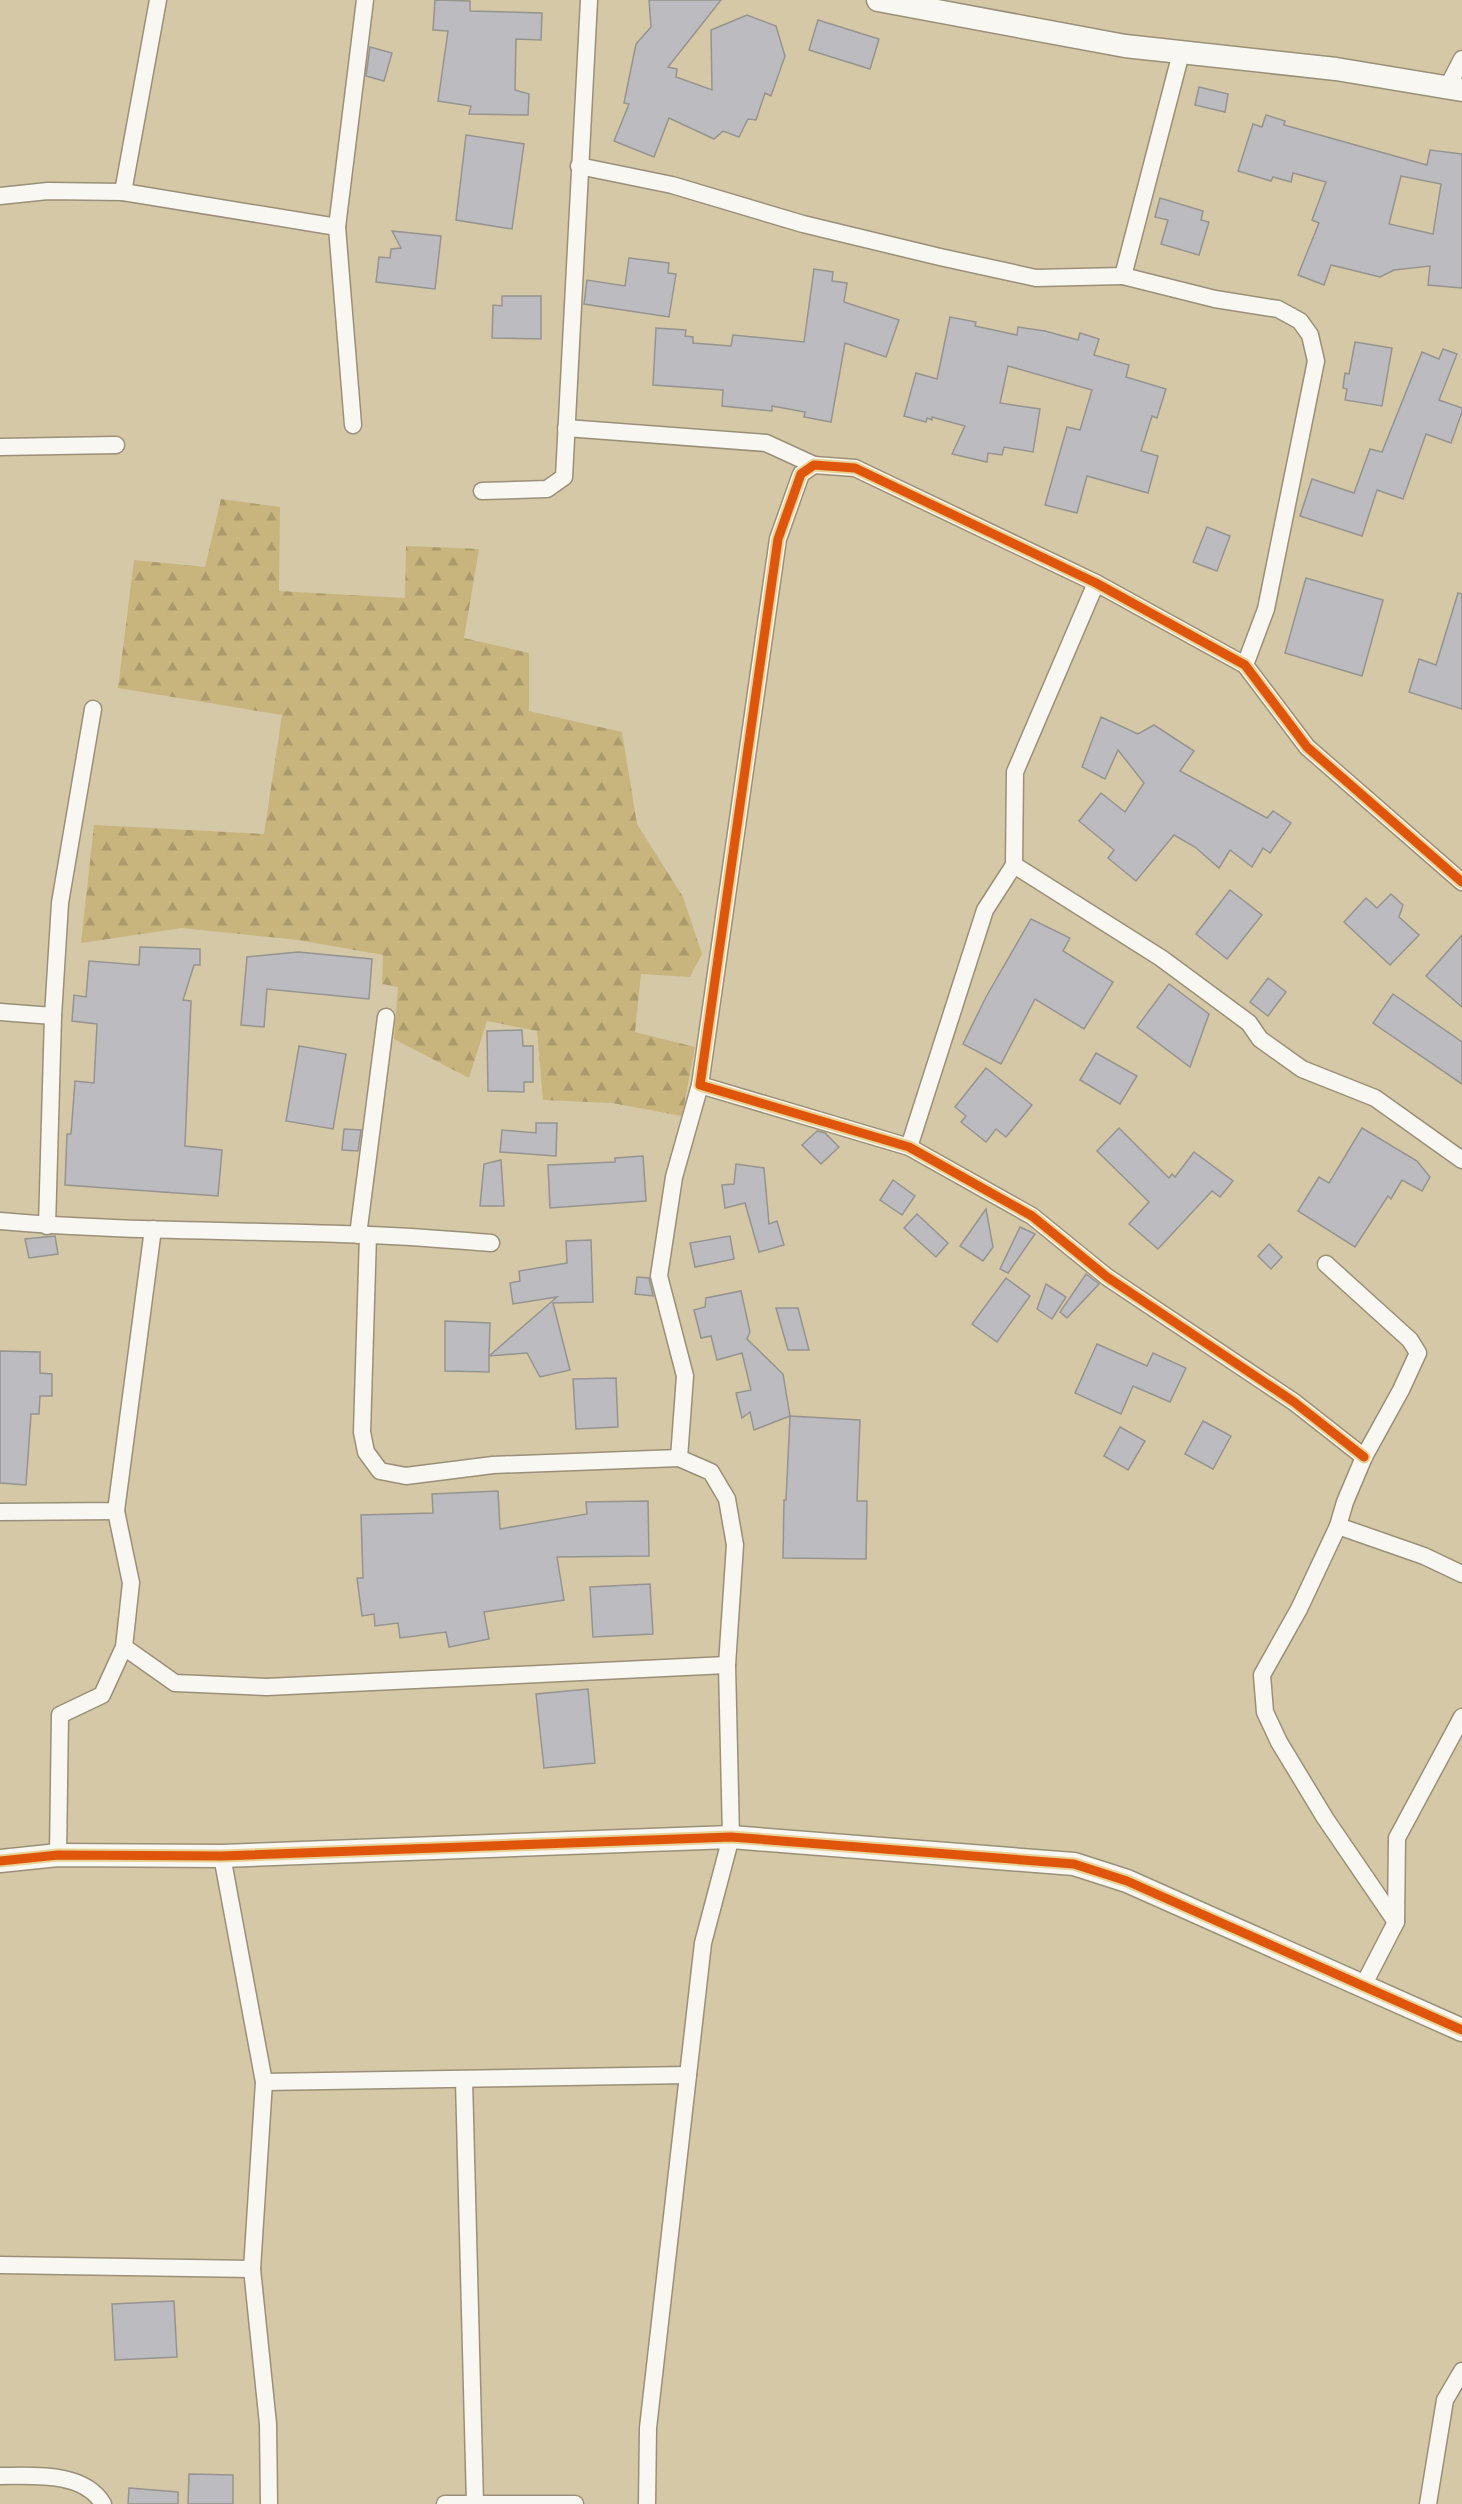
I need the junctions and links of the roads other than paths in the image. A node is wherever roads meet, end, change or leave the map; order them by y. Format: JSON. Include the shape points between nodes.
{"nodes":[{"id":1,"x":158,"y":0,"type":"edge"},
{"id":2,"x":365,"y":0,"type":"edge"},
{"id":3,"x":589,"y":0,"type":"edge"},
{"id":4,"x":878,"y":0,"type":"edge"},
{"id":5,"x":1181,"y":52,"type":"junction"},
{"id":6,"x":1462,"y":58,"type":"edge"},
{"id":7,"x":1455,"y":89,"type":"edge"},
{"id":8,"x":579,"y":166,"type":"junction"},
{"id":9,"x":123,"y":192,"type":"junction"},
{"id":10,"x":0,"y":196,"type":"edge"},
{"id":11,"x":337,"y":227,"type":"junction"},
{"id":12,"x":1124,"y":276,"type":"junction"},
{"id":13,"x":353,"y":425,"type":"dead end"},
{"id":14,"x":566,"y":428,"type":"junction"},
{"id":15,"x":116,"y":445,"type":"dead end"},
{"id":16,"x":0,"y":447,"type":"edge"},
{"id":17,"x":814,"y":465,"type":"junction"},
{"id":18,"x":482,"y":490,"type":"dead end"},
{"id":19,"x":1096,"y":583,"type":"junction"},
{"id":20,"x":1245,"y":665,"type":"junction"},
{"id":21,"x":93,"y":709,"type":"dead end"},
{"id":22,"x":1014,"y":865,"type":"junction"},
{"id":23,"x":1462,"y":882,"type":"edge"},
{"id":24,"x":0,"y":1012,"type":"edge"},
{"id":25,"x":53,"y":1016,"type":"junction"},
{"id":26,"x":386,"y":1017,"type":"dead end"},
{"id":27,"x":700,"y":1085,"type":"junction"},
{"id":28,"x":909,"y":1147,"type":"junction"},
{"id":29,"x":1462,"y":1160,"type":"edge"},
{"id":30,"x":0,"y":1221,"type":"edge"},
{"id":31,"x":47,"y":1226,"type":"junction"},
{"id":32,"x":153,"y":1229,"type":"junction"},
{"id":33,"x":363,"y":1235,"type":"junction"},
{"id":34,"x":491,"y":1243,"type":"dead end"},
{"id":35,"x":1326,"y":1263,"type":"dead end"},
{"id":36,"x":1364,"y":1457,"type":"junction"},
{"id":37,"x":679,"y":1458,"type":"junction"},
{"id":38,"x":116,"y":1510,"type":"junction"},
{"id":39,"x":0,"y":1512,"type":"edge"},
{"id":40,"x":1338,"y":1526,"type":"junction"},
{"id":41,"x":1462,"y":1574,"type":"edge"},
{"id":42,"x":124,"y":1647,"type":"junction"},
{"id":43,"x":727,"y":1665,"type":"junction"},
{"id":44,"x":1462,"y":1717,"type":"edge"},
{"id":45,"x":731,"y":1837,"type":"junction"},
{"id":46,"x":58,"y":1855,"type":"junction"},
{"id":47,"x":222,"y":1856,"type":"junction"},
{"id":48,"x":0,"y":1861,"type":"edge"},
{"id":49,"x":1396,"y":1922,"type":"junction"},
{"id":50,"x":1363,"y":1986,"type":"junction"},
{"id":51,"x":1462,"y":2031,"type":"edge"},
{"id":52,"x":688,"y":2075,"type":"junction"},
{"id":53,"x":464,"y":2080,"type":"junction"},
{"id":54,"x":264,"y":2082,"type":"junction"},
{"id":55,"x":0,"y":2265,"type":"edge"},
{"id":56,"x":252,"y":2269,"type":"junction"},
{"id":57,"x":1462,"y":2372,"type":"edge"},
{"id":58,"x":0,"y":2476,"type":"edge"},
{"id":59,"x":475,"y":2503,"type":"edge"},
{"id":60,"x":103,"y":2504,"type":"edge"},
{"id":61,"x":269,"y":2504,"type":"edge"},
{"id":62,"x":446,"y":2504,"type":"edge"},
{"id":63,"x":575,"y":2504,"type":"edge"},
{"id":64,"x":647,"y":2504,"type":"edge"},
{"id":65,"x":1428,"y":2504,"type":"edge"}],
"edges":[{"from":1,"to":9,"type":"street"},
{"from":2,"to":11,"type":"street"},
{"from":3,"to":8,"type":"street"},
{"from":4,"to":5,"type":"street","via":[[1125,46]]},
{"from":5,"to":7,"type":"street","via":[[1336,69]]},
{"from":5,"to":12,"type":"street"},
{"from":6,"to":7,"type":"street"},
{"from":8,"to":12,"type":"street","via":[[672,185],[803,224],[1036,278]]},
{"from":8,"to":14,"type":"street"},
{"from":9,"to":10,"type":"street","via":[[48,191]]},
{"from":9,"to":11,"type":"street"},
{"from":11,"to":13,"type":"street"},
{"from":12,"to":20,"type":"street","via":[[1278,309],[1300,321],[1310,335],[1316,360],[1266,609]]},
{"from":14,"to":17,"type":"street","via":[[766,443]]},
{"from":14,"to":18,"type":"street","via":[[564,477],[547,489]]},
{"from":15,"to":16,"type":"street"},
{"from":17,"to":19,"type":"street","via":[[855,468]]},
{"from":17,"to":27,"type":"street","via":[[801,474],[778,539]]},
{"from":19,"to":20,"type":"street"},
{"from":19,"to":22,"type":"street","via":[[1015,772]]},
{"from":20,"to":23,"type":"street","via":[[1307,747]]},
{"from":21,"to":25,"type":"street","via":[[60,903]]},
{"from":22,"to":28,"type":"street","via":[[985,910]]},
{"from":22,"to":29,"type":"street","via":[[1161,958],[1249,1023],[1260,1039],[1302,1069],[1375,1098]]},
{"from":24,"to":25,"type":"street"},
{"from":25,"to":31,"type":"street"},
{"from":26,"to":33,"type":"street"},
{"from":27,"to":28,"type":"street"},
{"from":27,"to":37,"type":"street","via":[[674,1177],[659,1276],[685,1376]]},
{"from":28,"to":36,"type":"street","via":[[1032,1216],[1107,1277],[1294,1402]]},
{"from":30,"to":31,"type":"street"},
{"from":31,"to":32,"type":"street"},
{"from":32,"to":33,"type":"street"},
{"from":32,"to":38,"type":"street"},
{"from":33,"to":34,"type":"street"},
{"from":33,"to":37,"type":"street","via":[[362,1432],[366,1452],[381,1471],[406,1476],[493,1465]]},
{"from":35,"to":36,"type":"street","via":[[1410,1340],[1418,1353]]},
{"from":36,"to":40,"type":"street"},
{"from":37,"to":43,"type":"street","via":[[711,1472],[727,1499],[735,1545]]},
{"from":38,"to":39,"type":"street"},
{"from":38,"to":42,"type":"street","via":[[131,1582]]},
{"from":40,"to":41,"type":"street","via":[[1424,1556]]},
{"from":40,"to":49,"type":"street","via":[[1262,1675],[1265,1712],[1325,1818]]},
{"from":42,"to":43,"type":"street","via":[[176,1683],[267,1687]]},
{"from":42,"to":46,"type":"street","via":[[102,1695],[60,1715]]},
{"from":43,"to":45,"type":"street"},
{"from":44,"to":49,"type":"street","via":[[1397,1838]]},
{"from":45,"to":47,"type":"street"},
{"from":45,"to":50,"type":"street","via":[[1074,1864],[1126,1881]]},
{"from":45,"to":52,"type":"street","via":[[703,1943]]},
{"from":46,"to":47,"type":"street"},
{"from":46,"to":48,"type":"street"},
{"from":47,"to":54,"type":"street"},
{"from":49,"to":50,"type":"street"},
{"from":50,"to":51,"type":"street"},
{"from":52,"to":53,"type":"street"},
{"from":52,"to":64,"type":"street","via":[[648,2428]]},
{"from":53,"to":54,"type":"street"},
{"from":53,"to":59,"type":"street"},
{"from":54,"to":56,"type":"street"},
{"from":55,"to":56,"type":"street"},
{"from":56,"to":61,"type":"street","via":[[268,2424]]},
{"from":57,"to":65,"type":"street","via":[[1445,2400]]},
{"from":58,"to":60,"type":"street","via":[[70,2481],[91,2490]]},
{"from":59,"to":62,"type":"street"},
{"from":59,"to":63,"type":"street"}]}
